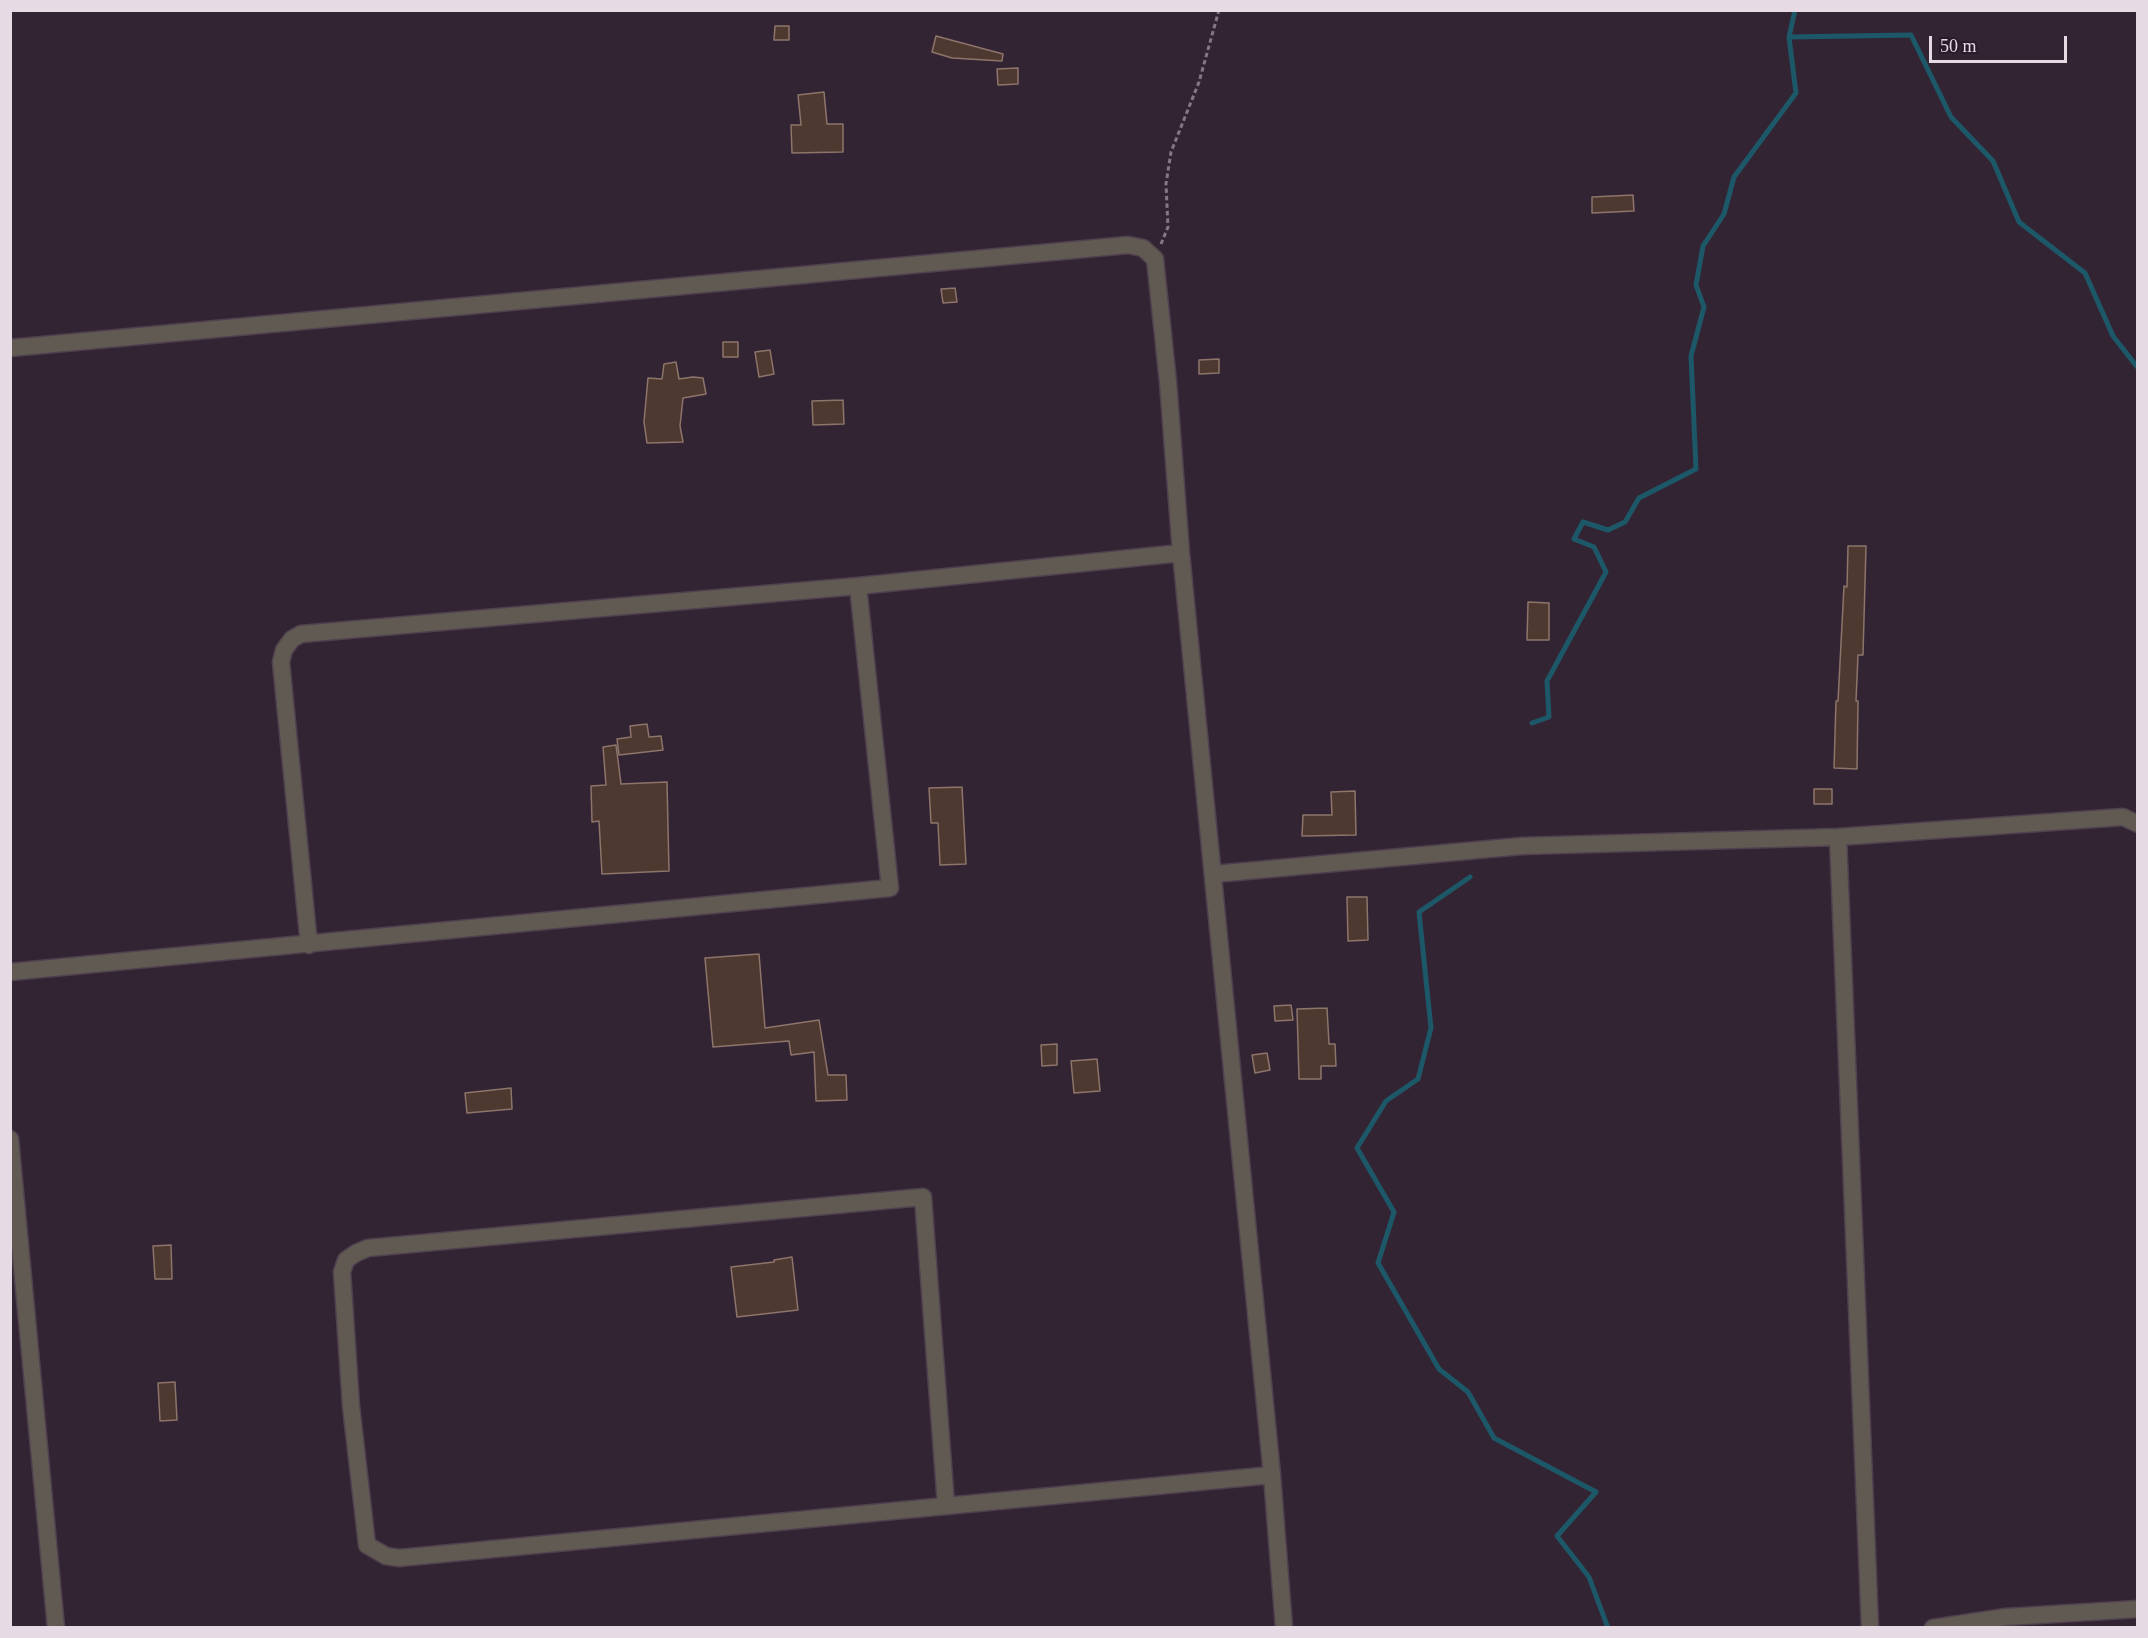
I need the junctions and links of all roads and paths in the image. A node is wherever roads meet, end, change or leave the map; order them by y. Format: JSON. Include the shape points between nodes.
{"nodes":[{"id":1,"x":1219,"y":10,"type":"edge"},
{"id":2,"x":1155,"y":259,"type":"junction"},
{"id":3,"x":10,"y":348,"type":"edge"},
{"id":4,"x":1181,"y":553,"type":"junction"},
{"id":5,"x":858,"y":586,"type":"junction"},
{"id":6,"x":2138,"y":824,"type":"edge"},
{"id":7,"x":1838,"y":837,"type":"junction"},
{"id":8,"x":1214,"y":874,"type":"junction"},
{"id":9,"x":309,"y":945,"type":"junction"},
{"id":10,"x":10,"y":972,"type":"edge"},
{"id":11,"x":10,"y":1139,"type":"edge"},
{"id":12,"x":1272,"y":1475,"type":"junction"},
{"id":13,"x":946,"y":1505,"type":"junction"},
{"id":14,"x":2138,"y":1609,"type":"edge"},
{"id":15,"x":2007,"y":1622,"type":"edge"},
{"id":16,"x":56,"y":1628,"type":"edge"},
{"id":17,"x":1284,"y":1628,"type":"edge"},
{"id":18,"x":1870,"y":1628,"type":"edge"},
{"id":19,"x":1933,"y":1628,"type":"edge"}],
"edges":[{"from":1,"to":2,"type":"path","via":[[1199,82],[1171,152],[1166,184],[1168,227]]},
{"from":2,"to":3,"type":"street","via":[[1143,248],[1128,245]]},
{"from":2,"to":4,"type":"street"},
{"from":4,"to":5,"type":"street"},
{"from":4,"to":8,"type":"street"},
{"from":5,"to":9,"type":"street","via":[[301,634],[292,639],[281,662]]},
{"from":5,"to":9,"type":"street","via":[[890,888]]},
{"from":6,"to":7,"type":"street","via":[[2123,817]]},
{"from":7,"to":8,"type":"street","via":[[1522,846]]},
{"from":7,"to":18,"type":"street"},
{"from":8,"to":12,"type":"street"},
{"from":9,"to":10,"type":"street"},
{"from":11,"to":16,"type":"street"},
{"from":12,"to":13,"type":"street"},
{"from":12,"to":17,"type":"street"},
{"from":13,"to":13,"type":"street","via":[[923,1197],[368,1248],[346,1260],[342,1272],[351,1406],[367,1545],[386,1556],[411,1557]]},
{"from":14,"to":15,"type":"street"},
{"from":15,"to":19,"type":"street"}]}
